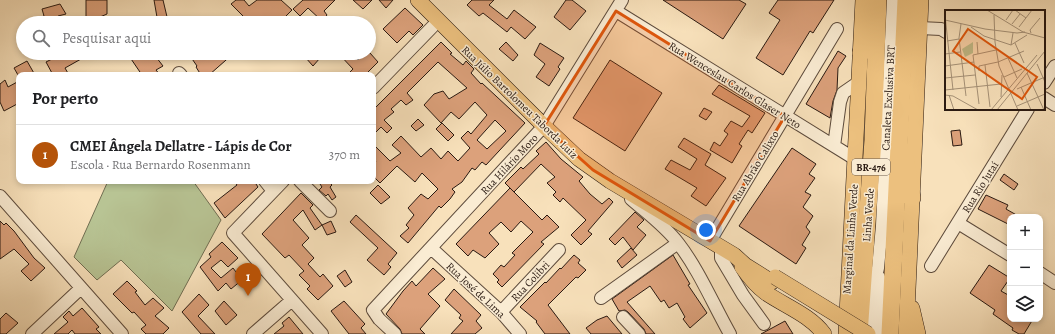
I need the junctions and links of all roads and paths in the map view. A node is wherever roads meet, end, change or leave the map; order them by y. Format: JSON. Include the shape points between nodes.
{"nodes":[{"id":1,"x":418,"y":0,"type":"edge"},
{"id":2,"x":622,"y":0,"type":"edge"},
{"id":3,"x":863,"y":0,"type":"edge"},
{"id":4,"x":874,"y":0,"type":"edge"},
{"id":5,"x":878,"y":0,"type":"edge"},
{"id":6,"x":893,"y":0,"type":"edge"},
{"id":7,"x":906,"y":0,"type":"edge"},
{"id":8,"x":912,"y":0,"type":"edge"},
{"id":9,"x":921,"y":0,"type":"edge"},
{"id":10,"x":616,"y":11,"type":"junction"},
{"id":11,"x":438,"y":21,"type":"junction"},
{"id":12,"x":920,"y":28,"type":"junction"},
{"id":13,"x":837,"y":29,"type":"dead end"},
{"id":14,"x":945,"y":32,"type":"edge"},
{"id":15,"x":904,"y":46,"type":"junction"},
{"id":16,"x":861,"y":53,"type":"junction"},
{"id":17,"x":1055,"y":66,"type":"edge"},
{"id":18,"x":859,"y":82,"type":"junction"},
{"id":19,"x":1045,"y":82,"type":"edge"},
{"id":20,"x":376,"y":85,"type":"edge"},
{"id":21,"x":1045,"y":99,"type":"edge"},
{"id":22,"x":1055,"y":105,"type":"edge"},
{"id":23,"x":1027,"y":110,"type":"edge"},
{"id":24,"x":785,"y":116,"type":"junction"},
{"id":25,"x":899,"y":124,"type":"junction"},
{"id":26,"x":544,"y":126,"type":"junction"},
{"id":27,"x":834,"y":146,"type":"junction"},
{"id":28,"x":855,"y":159,"type":"junction"},
{"id":29,"x":610,"y":181,"type":"junction"},
{"id":30,"x":267,"y":184,"type":"edge"},
{"id":31,"x":280,"y":184,"type":"edge"},
{"id":32,"x":303,"y":184,"type":"edge"},
{"id":33,"x":273,"y":191,"type":"junction"},
{"id":34,"x":0,"y":196,"type":"edge"},
{"id":35,"x":912,"y":198,"type":"junction"},
{"id":36,"x":330,"y":211,"type":"dead end"},
{"id":37,"x":958,"y":223,"type":"junction"},
{"id":38,"x":678,"y":243,"type":"junction"},
{"id":39,"x":431,"y":248,"type":"junction"},
{"id":40,"x":722,"y":248,"type":"junction"},
{"id":41,"x":559,"y":250,"type":"dead end"},
{"id":42,"x":1007,"y":253,"type":"edge"},
{"id":43,"x":931,"y":266,"type":"dead end"},
{"id":44,"x":878,"y":268,"type":"junction"},
{"id":45,"x":1043,"y":275,"type":"edge"},
{"id":46,"x":774,"y":279,"type":"junction"},
{"id":47,"x":1055,"y":283,"type":"edge"},
{"id":48,"x":81,"y":288,"type":"junction"},
{"id":49,"x":908,"y":288,"type":"junction"},
{"id":50,"x":601,"y":298,"type":"dead end"},
{"id":51,"x":292,"y":300,"type":"junction"},
{"id":52,"x":501,"y":312,"type":"junction"},
{"id":53,"x":623,"y":317,"type":"dead end"},
{"id":54,"x":764,"y":324,"type":"dead end"},
{"id":55,"x":32,"y":334,"type":"edge"},
{"id":56,"x":122,"y":334,"type":"edge"},
{"id":57,"x":253,"y":334,"type":"edge"},
{"id":58,"x":322,"y":334,"type":"edge"},
{"id":59,"x":396,"y":334,"type":"edge"},
{"id":60,"x":520,"y":334,"type":"edge"},
{"id":61,"x":639,"y":334,"type":"edge"},
{"id":62,"x":730,"y":334,"type":"edge"},
{"id":63,"x":824,"y":334,"type":"edge"},
{"id":64,"x":846,"y":334,"type":"edge"},
{"id":65,"x":858,"y":334,"type":"edge"},
{"id":66,"x":868,"y":334,"type":"edge"},
{"id":67,"x":880,"y":334,"type":"edge"},
{"id":68,"x":890,"y":334,"type":"edge"},
{"id":69,"x":906,"y":334,"type":"edge"},
{"id":70,"x":918,"y":334,"type":"edge"}],
"edges":[{"from":1,"to":11,"type":"main road","name":"Rua Júlio Bartolomeu Taborda Luiz"},
{"from":2,"to":10,"type":"street","name":"Rua Hilário Moro"},
{"from":3,"to":16,"type":"main road","name":"Marginal da Linha Verde","number":"BR-476"},
{"from":4,"to":16,"type":"highway"},
{"from":5,"to":65,"type":"highway","name":"Linha Verde","number":"BR-476","via":[[873,140]]},
{"from":6,"to":44,"type":"street","name":"Canaleta Exclusiva BRT"},
{"from":7,"to":15,"type":"highway","number":"BR-476"},
{"from":8,"to":15,"type":"highway"},
{"from":9,"to":12,"type":"main road"},
{"from":10,"to":24,"type":"street","name":"Rua Wenceslau Carlos Glaser Neto"},
{"from":10,"to":26,"type":"street","name":"Rua Hilário Moro"},
{"from":11,"to":20,"type":"street"},
{"from":11,"to":26,"type":"main road","name":"Rua Júlio Bartolomeu Taborda Luiz"},
{"from":12,"to":14,"type":"street"},
{"from":12,"to":35,"type":"main road"},
{"from":13,"to":24,"type":"street","name":"Rua Abrão Calixto"},
{"from":15,"to":25,"type":"highway","number":"BR-476"},
{"from":16,"to":18,"type":"main road","name":"Marginal da Linha Verde","number":"BR-476"},
{"from":17,"to":19,"type":"street"},
{"from":18,"to":27,"type":"street","via":[[843,93]]},
{"from":18,"to":28,"type":"main road","name":"Marginal da Linha Verde","number":"BR-476"},
{"from":21,"to":22,"type":"street"},
{"from":23,"to":37,"type":"street","name":"Rua Rio Jutaí"},
{"from":24,"to":27,"type":"street","name":"Rua Wenceslau Carlos Glaser Neto"},
{"from":24,"to":40,"type":"street","name":"Rua Abrão Calixto"},
{"from":25,"to":35,"type":"highway"},
{"from":25,"to":68,"type":"highway","number":"BR-476"},
{"from":26,"to":29,"type":"main road","name":"Rua Júlio Bartolomeu Taborda Luiz","via":[[579,159]]},
{"from":26,"to":39,"type":"street","name":"Rua Hilário Moro"},
{"from":27,"to":28,"type":"street","name":"Rua Wenceslau Carlos Glaser Neto"},
{"from":28,"to":64,"type":"main road","name":"Marginal da Linha Verde","number":"BR-476"},
{"from":29,"to":38,"type":"street"},
{"from":29,"to":40,"type":"main road","name":"Rua Júlio Bartolomeu Taborda Luiz"},
{"from":30,"to":33,"type":"street"},
{"from":31,"to":33,"type":"street"},
{"from":32,"to":36,"type":"street"},
{"from":33,"to":51,"type":"street","via":[[232,233]]},
{"from":34,"to":48,"type":"street"},
{"from":35,"to":49,"type":"main road"},
{"from":37,"to":42,"type":"street"},
{"from":37,"to":43,"type":"street","name":"Rua Rio Jutaí"},
{"from":38,"to":50,"type":"street"},
{"from":38,"to":62,"type":"street"},
{"from":39,"to":52,"type":"street","name":"Rua José de Lima"},
{"from":39,"to":59,"type":"street","name":"Rua Hilário Moro","via":[[373,310]]},
{"from":40,"to":46,"type":"main road","name":"Rua Júlio Bartolomeu Taborda Luiz","via":[[745,265]]},
{"from":40,"to":54,"type":"street","via":[[721,258]]},
{"from":40,"to":63,"type":"main road","via":[[756,285],[812,322]]},
{"from":41,"to":52,"type":"street","name":"Rua Colibri"},
{"from":44,"to":66,"type":"street","name":"Canaleta Exclusiva BRT","via":[[871,300]]},
{"from":44,"to":67,"type":"street","name":"Canaleta Exclusiva BRT","via":[[882,298]]},
{"from":45,"to":47,"type":"street"},
{"from":46,"to":65,"type":"main road","name":"Rua Júlio Bartolomeu Taborda Luiz"},
{"from":46,"to":66,"type":"main road","name":"Rua Júlio Bartolomeu Taborda Luiz","bridge":true},
{"from":48,"to":55,"type":"street"},
{"from":48,"to":56,"type":"street"},
{"from":49,"to":69,"type":"main road"},
{"from":49,"to":70,"type":"main road"},
{"from":51,"to":57,"type":"street"},
{"from":51,"to":58,"type":"street"},
{"from":52,"to":60,"type":"street","name":"Rua José de Lima"},
{"from":53,"to":61,"type":"street"}]}
